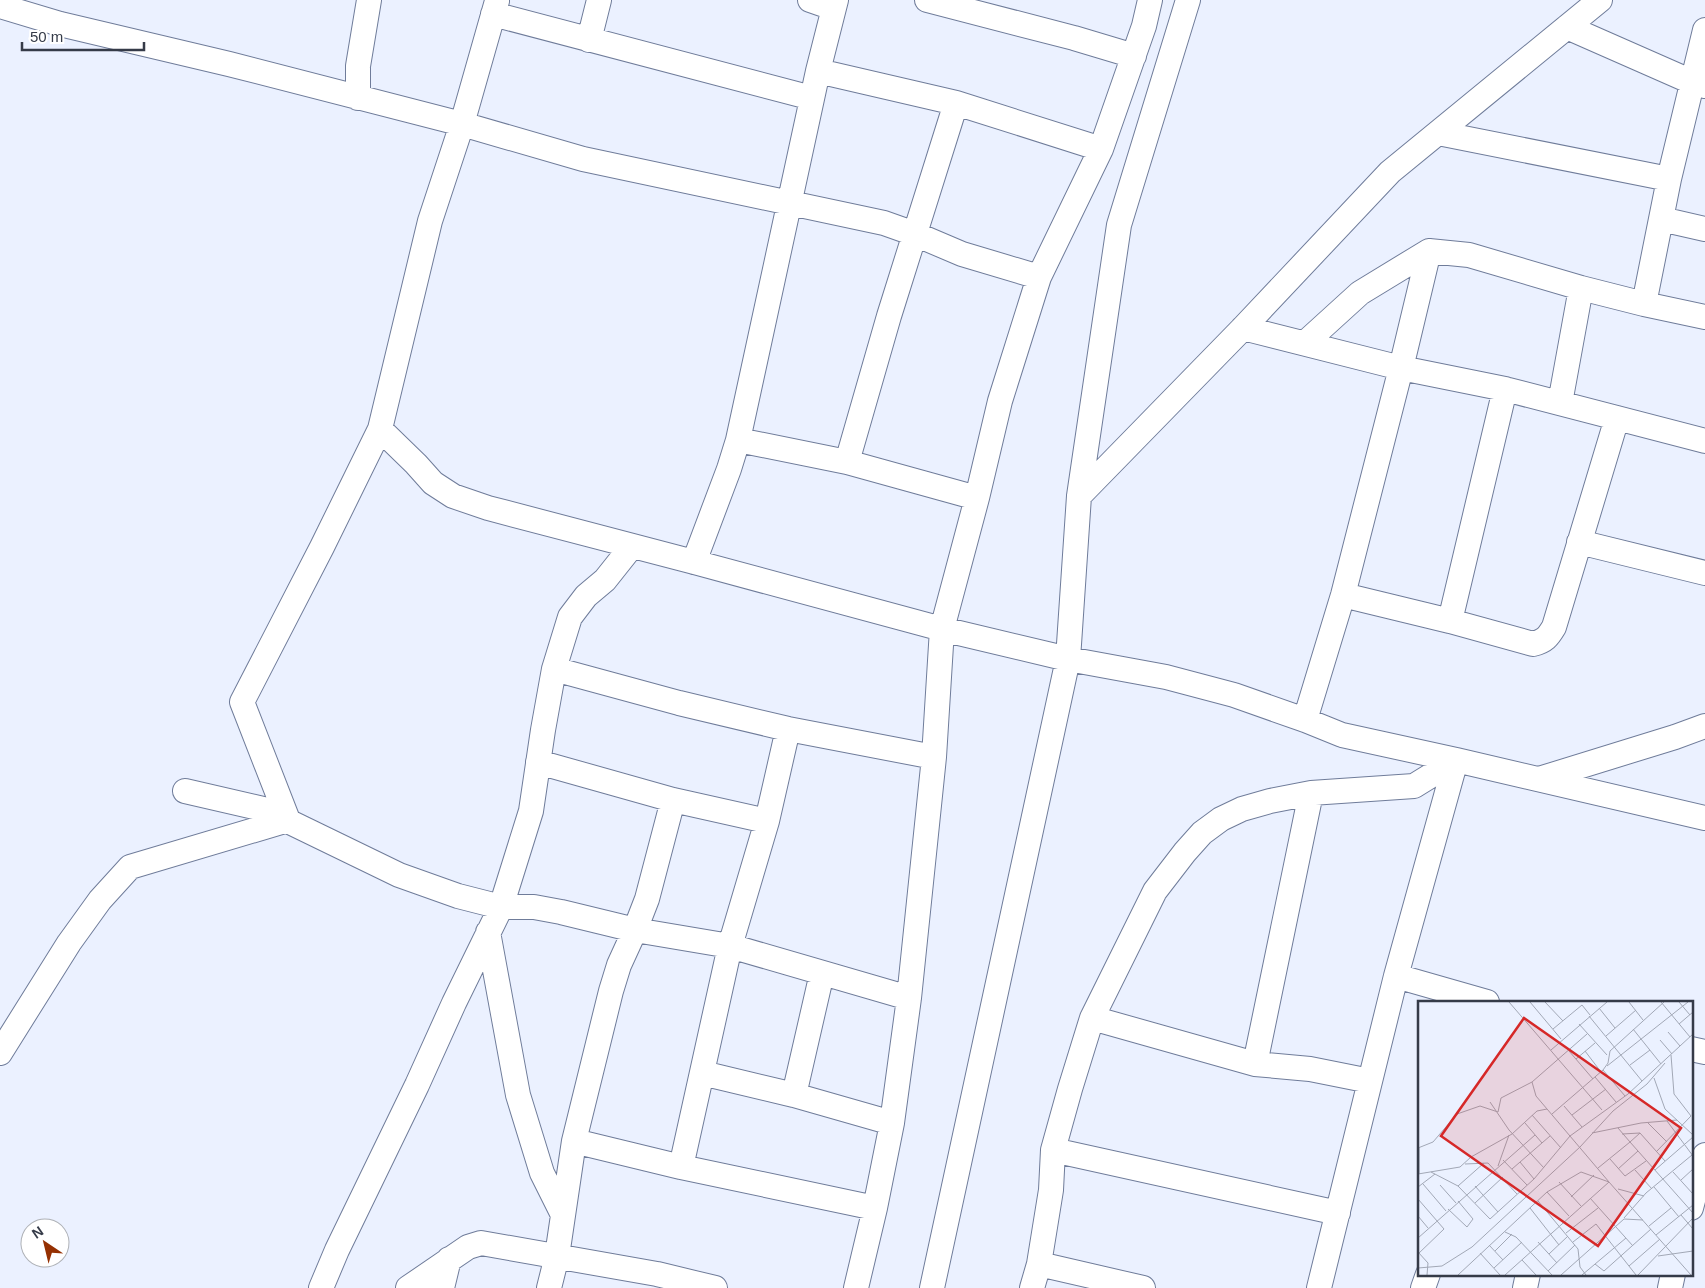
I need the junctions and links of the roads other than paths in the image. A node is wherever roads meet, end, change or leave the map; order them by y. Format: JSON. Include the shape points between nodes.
{"nodes":[{"id":1,"x":369,"y":0,"type":"edge"},
{"id":2,"x":599,"y":0,"type":"edge"},
{"id":3,"x":810,"y":0,"type":"edge"},
{"id":4,"x":927,"y":0,"type":"edge"},
{"id":5,"x":1150,"y":0,"type":"edge"},
{"id":6,"x":1188,"y":0,"type":"edge"},
{"id":7,"x":1600,"y":0,"type":"edge"},
{"id":8,"x":835,"y":4,"type":"edge"},
{"id":9,"x":0,"y":6,"type":"edge"},
{"id":10,"x":495,"y":7,"type":"edge"},
{"id":11,"x":1566,"y":27,"type":"junction"},
{"id":12,"x":1705,"y":30,"type":"edge"},
{"id":13,"x":589,"y":40,"type":"junction"},
{"id":14,"x":1134,"y":56,"type":"junction"},
{"id":15,"x":818,"y":70,"type":"junction"},
{"id":16,"x":1699,"y":84,"type":"edge"},
{"id":17,"x":358,"y":98,"type":"junction"},
{"id":18,"x":812,"y":98,"type":"junction"},
{"id":19,"x":956,"y":103,"type":"junction"},
{"id":20,"x":462,"y":124,"type":"junction"},
{"id":21,"x":1438,"y":133,"type":"junction"},
{"id":22,"x":1101,"y":149,"type":"junction"},
{"id":23,"x":1669,"y":179,"type":"junction"},
{"id":24,"x":790,"y":203,"type":"junction"},
{"id":25,"x":1661,"y":219,"type":"junction"},
{"id":26,"x":1705,"y":229,"type":"edge"},
{"id":27,"x":915,"y":234,"type":"junction"},
{"id":28,"x":1429,"y":251,"type":"junction"},
{"id":29,"x":1040,"y":277,"type":"junction"},
{"id":30,"x":1581,"y":288,"type":"junction"},
{"id":31,"x":1644,"y":304,"type":"junction"},
{"id":32,"x":1705,"y":317,"type":"edge"},
{"id":33,"x":1243,"y":328,"type":"junction"},
{"id":34,"x":1305,"y":343,"type":"junction"},
{"id":35,"x":1401,"y":368,"type":"junction"},
{"id":36,"x":1505,"y":389,"type":"junction"},
{"id":37,"x":1560,"y":403,"type":"junction"},
{"id":38,"x":1616,"y":418,"type":"junction"},
{"id":39,"x":380,"y":429,"type":"junction"},
{"id":40,"x":738,"y":440,"type":"junction"},
{"id":41,"x":1705,"y":441,"type":"edge"},
{"id":42,"x":846,"y":462,"type":"junction"},
{"id":43,"x":1079,"y":496,"type":"junction"},
{"id":44,"x":977,"y":498,"type":"junction"},
{"id":45,"x":1579,"y":542,"type":"junction"},
{"id":46,"x":632,"y":546,"type":"junction"},
{"id":47,"x":694,"y":562,"type":"junction"},
{"id":48,"x":1705,"y":573,"type":"edge"},
{"id":49,"x":1343,"y":594,"type":"junction"},
{"id":50,"x":1450,"y":621,"type":"junction"},
{"id":51,"x":942,"y":629,"type":"junction"},
{"id":52,"x":1068,"y":659,"type":"junction"},
{"id":53,"x":554,"y":669,"type":"junction"},
{"id":54,"x":1306,"y":720,"type":"junction"},
{"id":55,"x":1705,"y":726,"type":"edge"},
{"id":56,"x":788,"y":729,"type":"junction"},
{"id":57,"x":934,"y":757,"type":"junction"},
{"id":58,"x":1456,"y":760,"type":"junction"},
{"id":59,"x":538,"y":762,"type":"junction"},
{"id":60,"x":1538,"y":780,"type":"junction"},
{"id":61,"x":185,"y":791,"type":"dead end"},
{"id":62,"x":1311,"y":793,"type":"junction"},
{"id":63,"x":673,"y":800,"type":"junction"},
{"id":64,"x":1705,"y":818,"type":"edge"},
{"id":65,"x":288,"y":820,"type":"junction"},
{"id":66,"x":766,"y":821,"type":"junction"},
{"id":67,"x":501,"y":907,"type":"junction"},
{"id":68,"x":635,"y":930,"type":"junction"},
{"id":69,"x":488,"y":932,"type":"junction"},
{"id":70,"x":730,"y":946,"type":"junction"},
{"id":71,"x":822,"y":973,"type":"junction"},
{"id":72,"x":1396,"y":976,"type":"junction"},
{"id":73,"x":909,"y":998,"type":"junction"},
{"id":74,"x":1484,"y":1001,"type":"edge"},
{"id":75,"x":1092,"y":1018,"type":"junction"},
{"id":76,"x":1692,"y":1049,"type":"edge"},
{"id":77,"x":0,"y":1052,"type":"edge"},
{"id":78,"x":1705,"y":1052,"type":"edge"},
{"id":79,"x":1255,"y":1064,"type":"junction"},
{"id":80,"x":702,"y":1073,"type":"junction"},
{"id":81,"x":1370,"y":1081,"type":"junction"},
{"id":82,"x":794,"y":1095,"type":"junction"},
{"id":83,"x":892,"y":1123,"type":"junction"},
{"id":84,"x":574,"y":1141,"type":"junction"},
{"id":85,"x":1053,"y":1150,"type":"junction"},
{"id":86,"x":681,"y":1167,"type":"junction"},
{"id":87,"x":1700,"y":1168,"type":"edge"},
{"id":88,"x":1692,"y":1204,"type":"edge"},
{"id":89,"x":875,"y":1208,"type":"junction"},
{"id":90,"x":1338,"y":1213,"type":"junction"},
{"id":91,"x":563,"y":1215,"type":"junction"},
{"id":92,"x":557,"y":1256,"type":"junction"},
{"id":93,"x":449,"y":1259,"type":"junction"},
{"id":94,"x":1038,"y":1264,"type":"junction"},
{"id":95,"x":1427,"y":1276,"type":"edge"},
{"id":96,"x":656,"y":1281,"type":"edge"},
{"id":97,"x":321,"y":1288,"type":"edge"},
{"id":98,"x":408,"y":1288,"type":"edge"},
{"id":99,"x":442,"y":1288,"type":"edge"},
{"id":100,"x":549,"y":1288,"type":"edge"},
{"id":101,"x":716,"y":1288,"type":"edge"},
{"id":102,"x":856,"y":1288,"type":"edge"},
{"id":103,"x":932,"y":1288,"type":"edge"},
{"id":104,"x":1032,"y":1288,"type":"edge"},
{"id":105,"x":1143,"y":1288,"type":"edge"},
{"id":106,"x":1319,"y":1288,"type":"edge"},
{"id":107,"x":1423,"y":1288,"type":"edge"}],
"edges":[{"from":1,"to":17,"type":"street","via":[[358,66]]},
{"from":2,"to":13,"type":"street"},
{"from":3,"to":8,"type":"street"},
{"from":4,"to":14,"type":"street"},
{"from":5,"to":14,"type":"street"},
{"from":6,"to":43,"type":"street","via":[[1119,224]]},
{"from":7,"to":11,"type":"street"},
{"from":8,"to":15,"type":"street"},
{"from":9,"to":17,"type":"street"},
{"from":10,"to":13,"type":"street"},
{"from":10,"to":20,"type":"street"},
{"from":11,"to":16,"type":"street"},
{"from":11,"to":21,"type":"street"},
{"from":12,"to":16,"type":"street"},
{"from":13,"to":18,"type":"street"},
{"from":14,"to":22,"type":"street"},
{"from":15,"to":18,"type":"street"},
{"from":15,"to":19,"type":"street"},
{"from":16,"to":23,"type":"street"},
{"from":17,"to":20,"type":"street"},
{"from":18,"to":24,"type":"street"},
{"from":19,"to":22,"type":"street"},
{"from":19,"to":27,"type":"street"},
{"from":20,"to":24,"type":"street","via":[[583,159]]},
{"from":20,"to":39,"type":"street","via":[[430,221]]},
{"from":21,"to":23,"type":"street"},
{"from":21,"to":33,"type":"street","via":[[1390,172]]},
{"from":22,"to":29,"type":"street"},
{"from":23,"to":25,"type":"street"},
{"from":24,"to":27,"type":"street","via":[[866,218]]},
{"from":24,"to":40,"type":"street"},
{"from":25,"to":26,"type":"street"},
{"from":25,"to":31,"type":"street"},
{"from":27,"to":29,"type":"street","via":[[962,254]]},
{"from":27,"to":42,"type":"street"},
{"from":28,"to":30,"type":"street","via":[[1469,255]]},
{"from":28,"to":34,"type":"street","via":[[1360,293]]},
{"from":28,"to":35,"type":"street"},
{"from":29,"to":44,"type":"street","via":[[1000,401]]},
{"from":30,"to":31,"type":"street"},
{"from":30,"to":37,"type":"street"},
{"from":31,"to":32,"type":"street"},
{"from":33,"to":34,"type":"street"},
{"from":33,"to":43,"type":"street"},
{"from":34,"to":35,"type":"street"},
{"from":35,"to":36,"type":"street"},
{"from":35,"to":49,"type":"street"},
{"from":36,"to":37,"type":"street"},
{"from":36,"to":50,"type":"street"},
{"from":37,"to":38,"type":"street"},
{"from":38,"to":41,"type":"street"},
{"from":38,"to":45,"type":"street"},
{"from":39,"to":46,"type":"street","via":[[433,483],[453,496]]},
{"from":39,"to":65,"type":"street","via":[[242,702]]},
{"from":40,"to":42,"type":"street"},
{"from":40,"to":47,"type":"street"},
{"from":42,"to":44,"type":"street"},
{"from":43,"to":52,"type":"street"},
{"from":44,"to":51,"type":"street"},
{"from":45,"to":48,"type":"street"},
{"from":45,"to":50,"type":"street","via":[[1554,627],[1543,642],[1533,644]]},
{"from":46,"to":47,"type":"street"},
{"from":46,"to":53,"type":"street","via":[[570,616]]},
{"from":47,"to":51,"type":"street"},
{"from":49,"to":50,"type":"street"},
{"from":49,"to":54,"type":"street"},
{"from":51,"to":52,"type":"street"},
{"from":51,"to":57,"type":"street"},
{"from":52,"to":54,"type":"street","via":[[1166,677],[1234,695]]},
{"from":52,"to":103,"type":"street"},
{"from":53,"to":56,"type":"street"},
{"from":53,"to":59,"type":"street"},
{"from":54,"to":58,"type":"street","via":[[1342,735]]},
{"from":55,"to":60,"type":"street"},
{"from":56,"to":57,"type":"street"},
{"from":56,"to":66,"type":"street"},
{"from":57,"to":73,"type":"street"},
{"from":58,"to":60,"type":"street"},
{"from":58,"to":62,"type":"street","via":[[1414,786]]},
{"from":58,"to":72,"type":"street"},
{"from":59,"to":63,"type":"street"},
{"from":59,"to":67,"type":"street","via":[[531,811]]},
{"from":60,"to":64,"type":"street"},
{"from":61,"to":65,"type":"street","via":[[263,809]]},
{"from":62,"to":75,"type":"street","via":[[1242,809],[1202,833],[1155,892]]},
{"from":62,"to":79,"type":"street"},
{"from":63,"to":66,"type":"street"},
{"from":63,"to":68,"type":"street","via":[[647,899]]},
{"from":65,"to":67,"type":"street","via":[[399,875]]},
{"from":65,"to":77,"type":"street","via":[[130,867],[100,900],[69,943]]},
{"from":66,"to":70,"type":"street"},
{"from":67,"to":68,"type":"street","via":[[534,907]]},
{"from":67,"to":69,"type":"street"},
{"from":68,"to":70,"type":"street"},
{"from":68,"to":84,"type":"street","via":[[611,991]]},
{"from":69,"to":91,"type":"street","via":[[518,1095],[542,1173]]},
{"from":69,"to":97,"type":"street"},
{"from":70,"to":71,"type":"street"},
{"from":70,"to":80,"type":"street"},
{"from":71,"to":73,"type":"street"},
{"from":71,"to":82,"type":"street"},
{"from":72,"to":74,"type":"street"},
{"from":72,"to":81,"type":"street"},
{"from":73,"to":83,"type":"street"},
{"from":75,"to":79,"type":"street"},
{"from":75,"to":85,"type":"street"},
{"from":76,"to":78,"type":"street"},
{"from":79,"to":81,"type":"street","via":[[1310,1069]]},
{"from":80,"to":82,"type":"street"},
{"from":80,"to":86,"type":"street"},
{"from":81,"to":90,"type":"street"},
{"from":82,"to":83,"type":"street"},
{"from":83,"to":89,"type":"street"},
{"from":84,"to":86,"type":"street"},
{"from":84,"to":91,"type":"street"},
{"from":85,"to":90,"type":"street"},
{"from":85,"to":94,"type":"street"},
{"from":86,"to":89,"type":"street"},
{"from":87,"to":88,"type":"street"},
{"from":89,"to":102,"type":"street"},
{"from":90,"to":106,"type":"street"},
{"from":91,"to":92,"type":"street"},
{"from":92,"to":93,"type":"street","via":[[481,1242]]},
{"from":92,"to":96,"type":"street"},
{"from":92,"to":100,"type":"street"},
{"from":93,"to":98,"type":"street"},
{"from":93,"to":99,"type":"street"},
{"from":94,"to":104,"type":"street"},
{"from":94,"to":105,"type":"street"},
{"from":95,"to":107,"type":"street"},
{"from":96,"to":101,"type":"street"}]}
